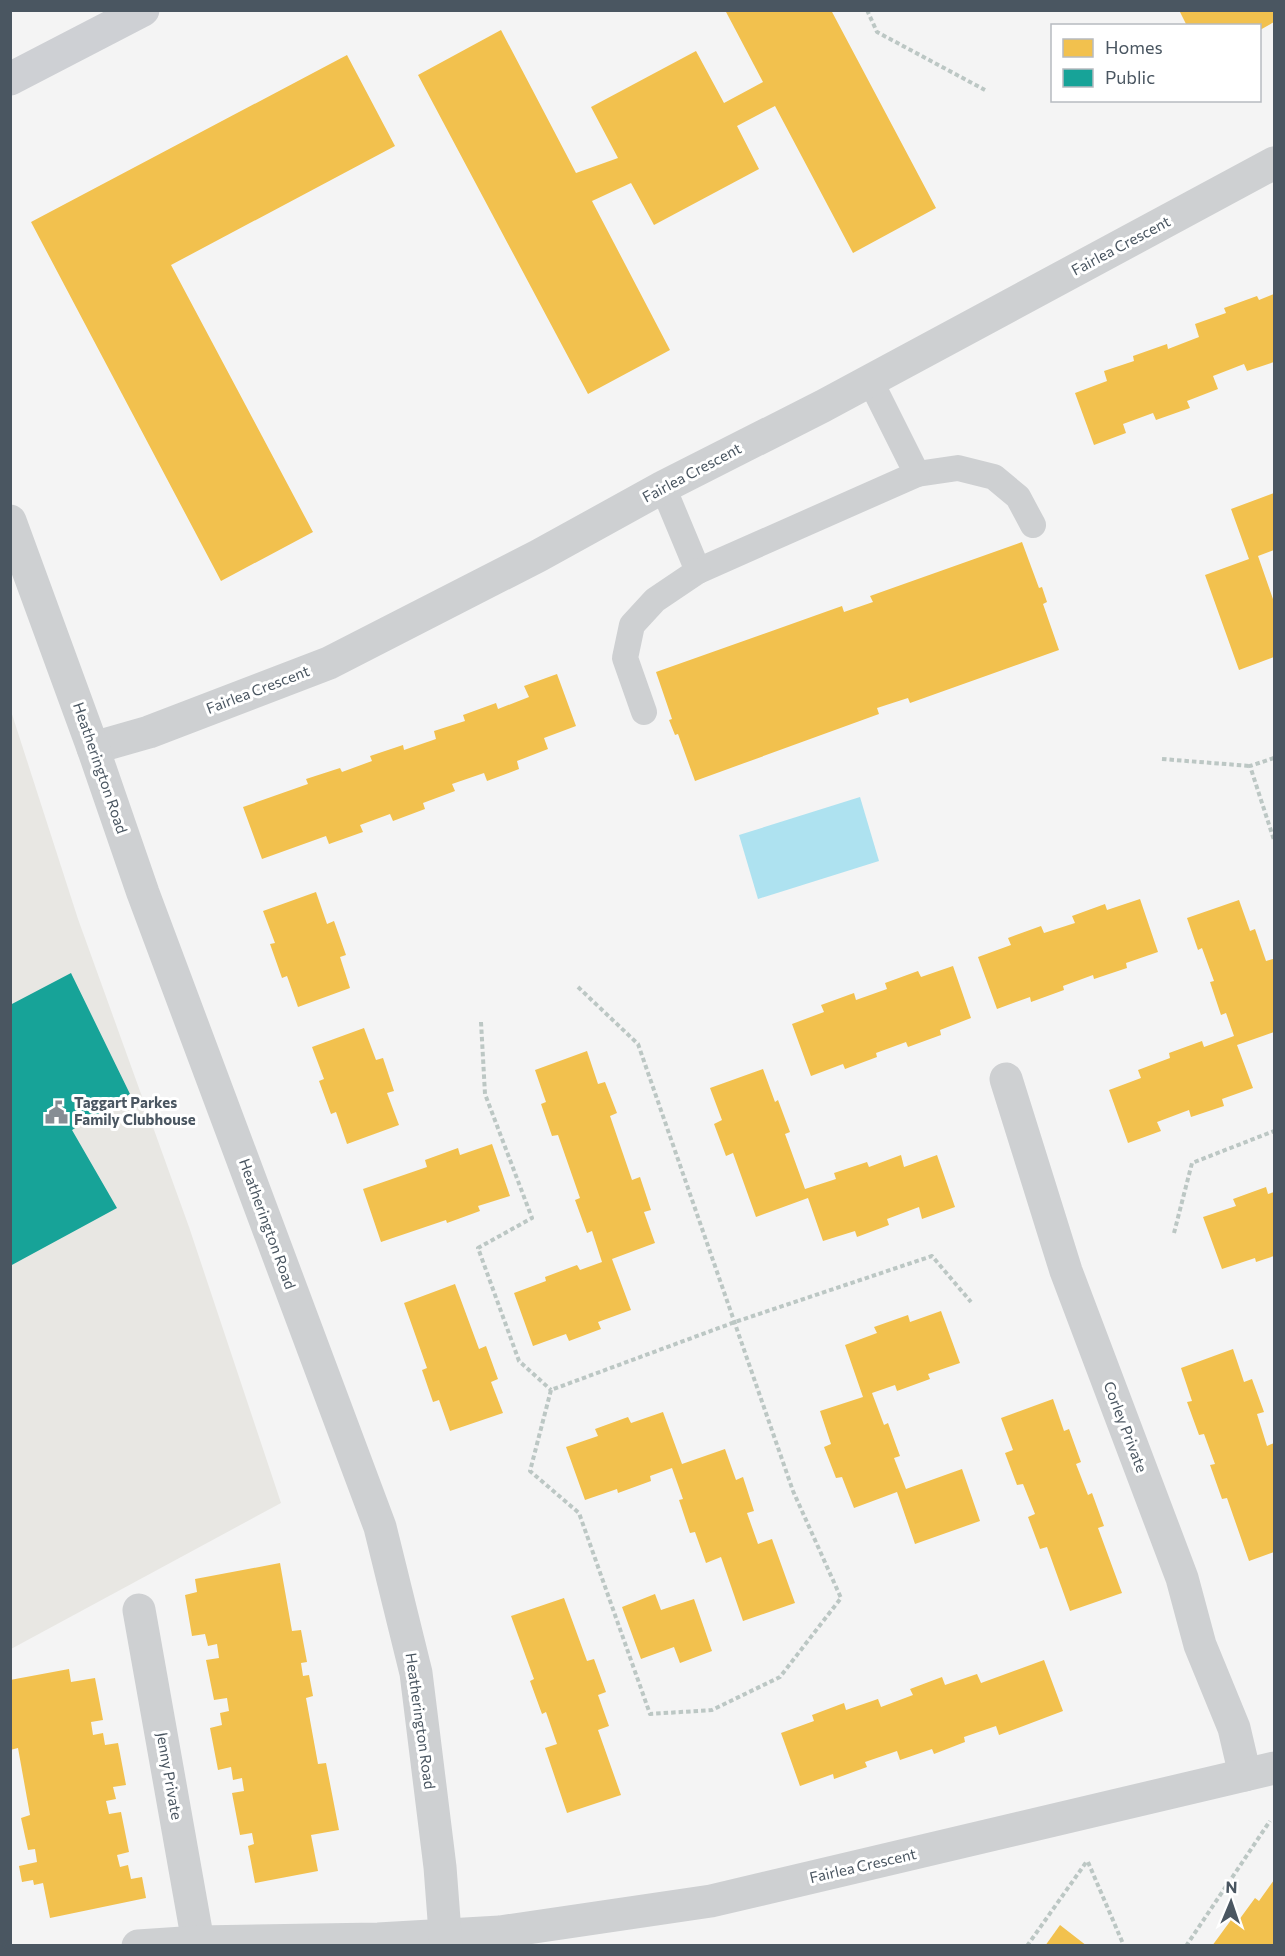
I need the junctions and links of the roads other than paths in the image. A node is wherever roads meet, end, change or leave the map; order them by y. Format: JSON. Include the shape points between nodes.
{"nodes":[{"id":1,"x":142,"y":10,"type":"edge"},
{"id":2,"x":10,"y":79,"type":"edge"},
{"id":3,"x":1275,"y":163,"type":"edge"},
{"id":4,"x":870,"y":380,"type":"junction"},
{"id":5,"x":917,"y":474,"type":"junction"},
{"id":6,"x":663,"y":487,"type":"junction"},
{"id":7,"x":10,"y":521,"type":"edge"},
{"id":8,"x":1033,"y":525,"type":"dead end"},
{"id":9,"x":698,"y":571,"type":"junction"},
{"id":10,"x":644,"y":712,"type":"dead end"},
{"id":11,"x":93,"y":748,"type":"junction"},
{"id":12,"x":1006,"y":1079,"type":"dead end"},
{"id":13,"x":139,"y":1610,"type":"dead end"},
{"id":14,"x":1260,"y":1771,"type":"edge"},
{"id":15,"x":446,"y":1940,"type":"edge"},
{"id":16,"x":198,"y":1942,"type":"junction"},
{"id":17,"x":138,"y":1946,"type":"edge"}],
"edges":[{"from":1,"to":2,"type":"main road"},
{"from":3,"to":4,"type":"street","name":"Fairlea Crescent"},
{"from":4,"to":5,"type":"lane"},
{"from":4,"to":6,"type":"street","name":"Fairlea Crescent"},
{"from":5,"to":8,"type":"lane","via":[[958,468],[994,477],[1018,497]]},
{"from":5,"to":9,"type":"lane"},
{"from":6,"to":9,"type":"lane"},
{"from":6,"to":11,"type":"street","name":"Fairlea Crescent","via":[[328,663],[148,732]]},
{"from":7,"to":11,"type":"street","name":"Heatherington Road"},
{"from":9,"to":10,"type":"lane","via":[[655,600],[632,625],[625,658]]},
{"from":11,"to":15,"type":"street","name":"Heatherington Road","via":[[143,893],[380,1527],[416,1673]]},
{"from":12,"to":14,"type":"street","name":"Corley Private","via":[[1066,1271],[1182,1578],[1200,1645],[1234,1728]]},
{"from":13,"to":16,"type":"street","name":"Jenny Private"},
{"from":14,"to":15,"type":"street","name":"Fairlea Crescent","via":[[711,1901]]},
{"from":15,"to":16,"type":"street","name":"Fairlea Crescent"},
{"from":16,"to":17,"type":"street","name":"Fairlea Crescent"}]}
